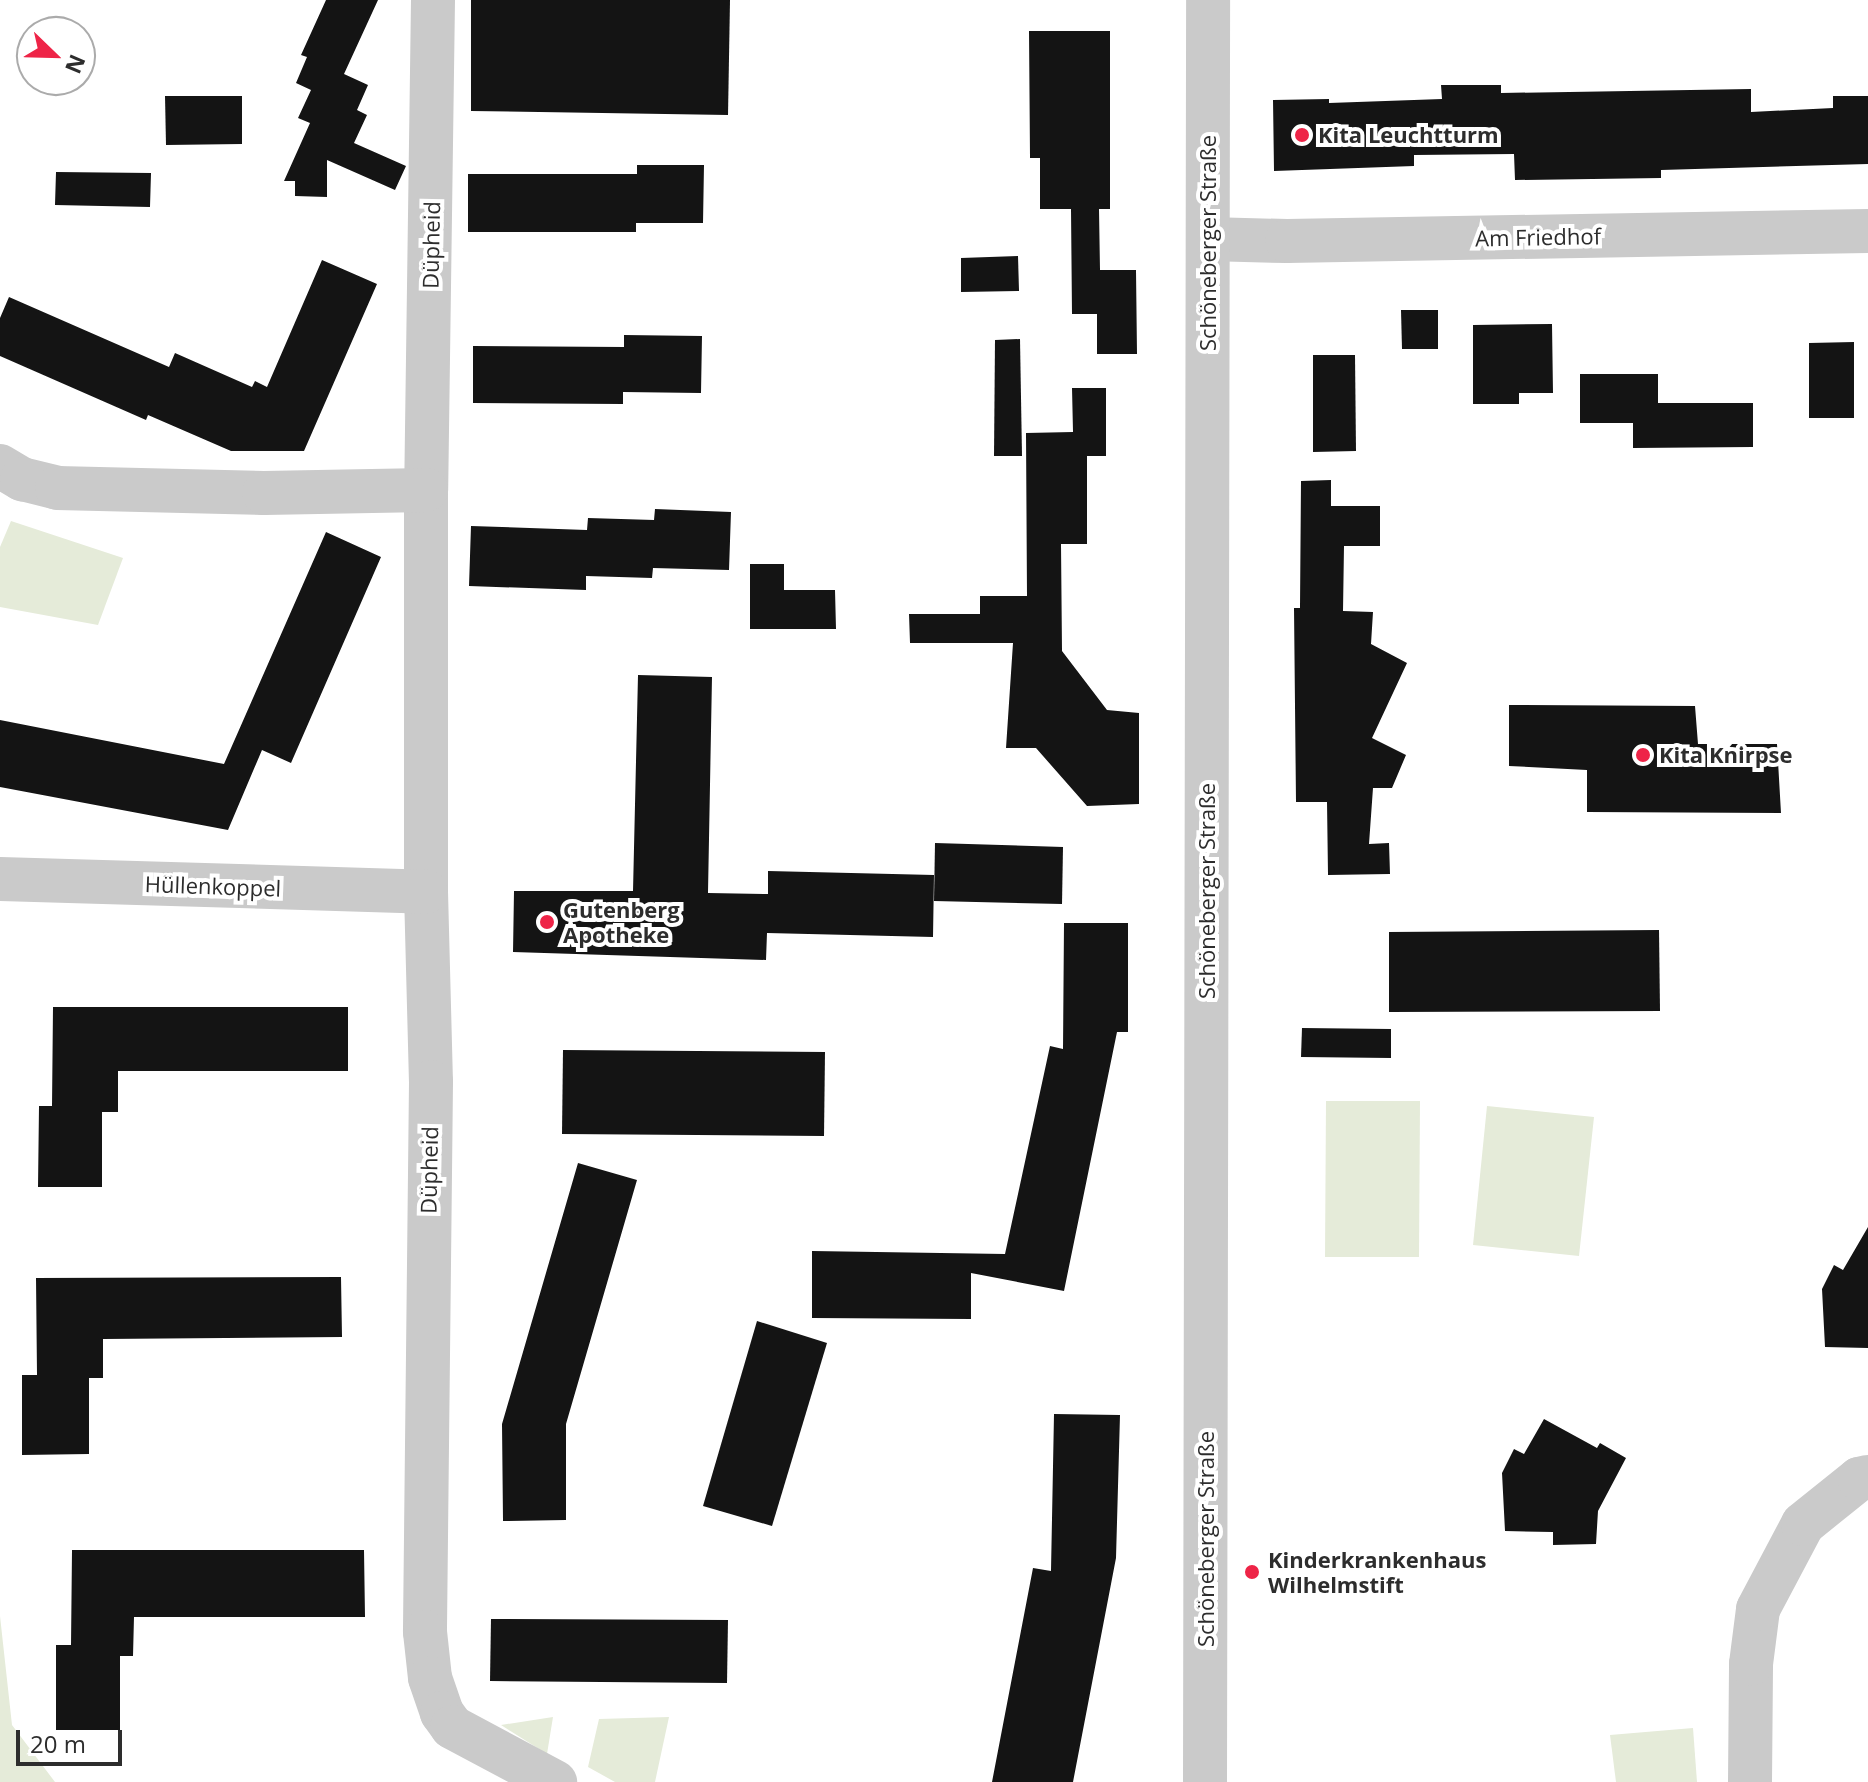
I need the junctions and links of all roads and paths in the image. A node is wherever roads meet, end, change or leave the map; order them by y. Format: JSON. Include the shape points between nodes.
{"nodes":[{"id":1,"x":433,"y":0,"type":"edge"},
{"id":2,"x":1208,"y":0,"type":"edge"},
{"id":3,"x":1868,"y":231,"type":"edge"},
{"id":4,"x":1208,"y":239,"type":"junction"},
{"id":5,"x":0,"y":466,"type":"edge"},
{"id":6,"x":426,"y":490,"type":"junction"},
{"id":7,"x":0,"y":879,"type":"edge"},
{"id":8,"x":426,"y":892,"type":"junction"},
{"id":9,"x":1868,"y":1477,"type":"edge"},
{"id":10,"x":555,"y":1782,"type":"edge"},
{"id":11,"x":1205,"y":1782,"type":"edge"},
{"id":12,"x":1750,"y":1782,"type":"edge"}],
"edges":[{"from":1,"to":6,"type":"street","name":"Düpheid"},
{"from":2,"to":4,"type":"street","name":"Schöneberger Straße"},
{"from":3,"to":4,"type":"street","name":"Am Friedhof"},
{"from":4,"to":11,"type":"street","name":"Schöneberger Straße"},
{"from":5,"to":6,"type":"street","via":[[22,479],[57,488]]},
{"from":6,"to":8,"type":"street","name":"Düpheid"},
{"from":7,"to":8,"type":"street","name":"Hüllenkoppel"},
{"from":8,"to":10,"type":"street","name":"Düpheid","via":[[431,1082],[425,1632],[430,1678],[452,1727]]},
{"from":9,"to":12,"type":"street","via":[[1803,1524],[1763,1597],[1751,1664]]}]}
